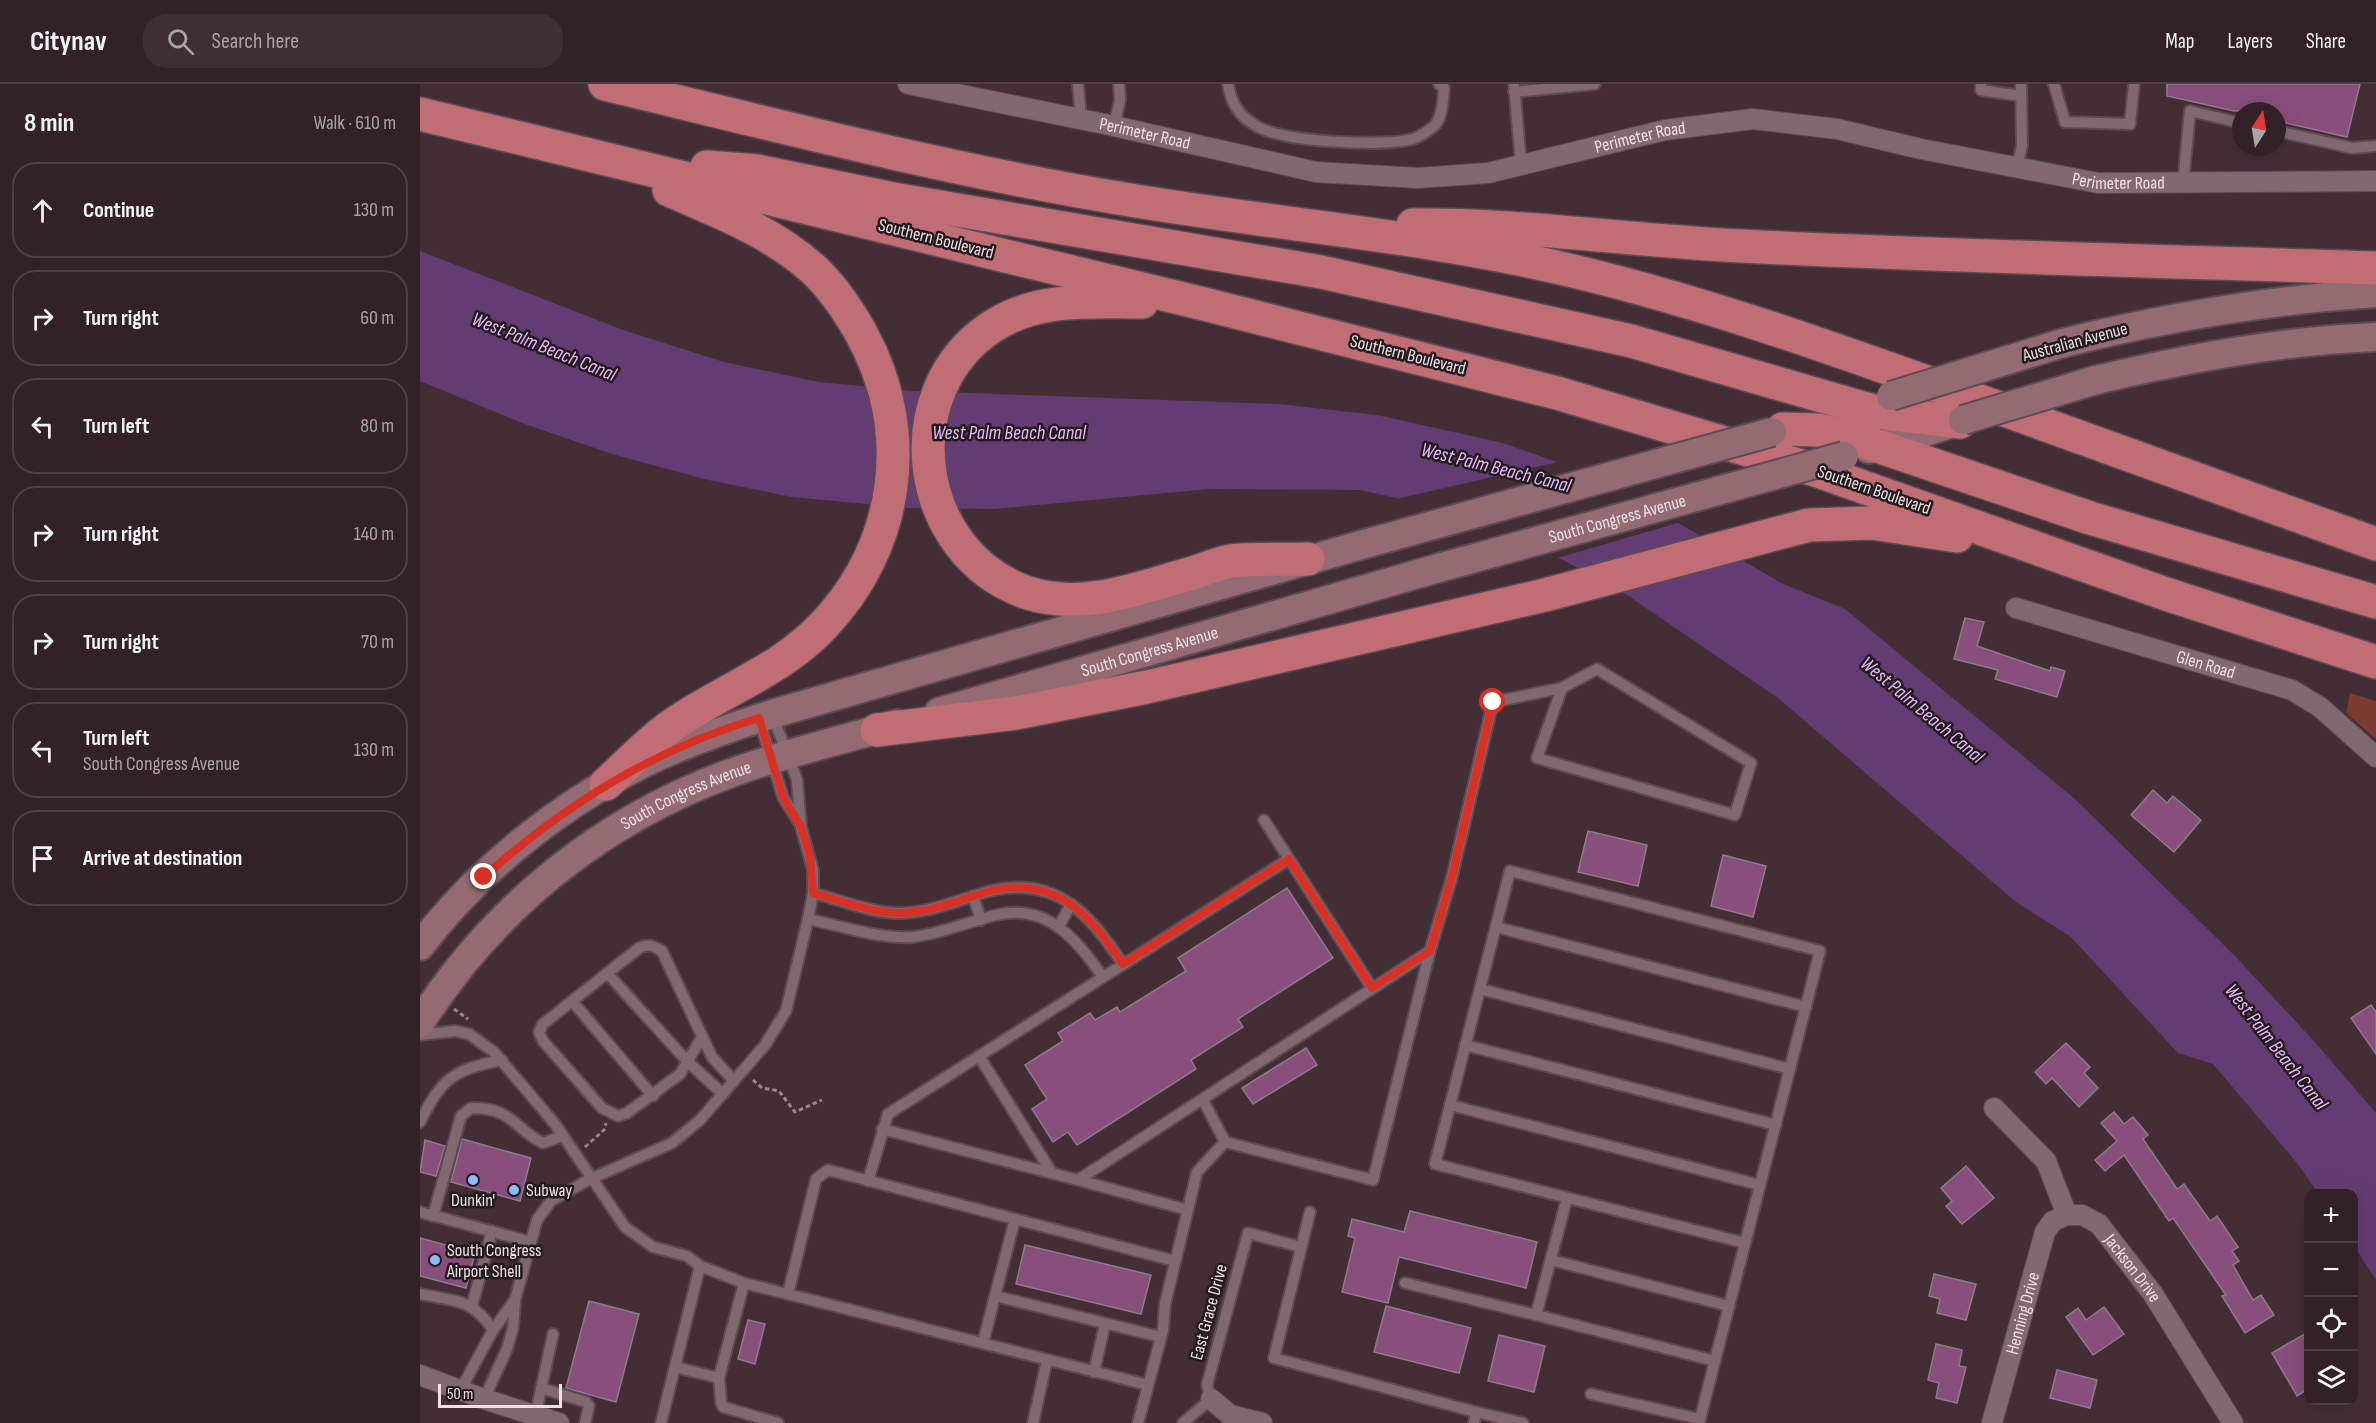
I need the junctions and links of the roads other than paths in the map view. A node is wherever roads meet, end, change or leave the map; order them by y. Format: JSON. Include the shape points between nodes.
{"nodes":[{"id":1,"x":605,"y":84,"type":"edge"},
{"id":2,"x":908,"y":84,"type":"edge"},
{"id":3,"x":1078,"y":84,"type":"edge"},
{"id":4,"x":1119,"y":84,"type":"edge"},
{"id":5,"x":1228,"y":84,"type":"edge"},
{"id":6,"x":1439,"y":84,"type":"edge"},
{"id":7,"x":1595,"y":84,"type":"edge"},
{"id":8,"x":1981,"y":84,"type":"edge"},
{"id":9,"x":2021,"y":84,"type":"edge"},
{"id":10,"x":2054,"y":84,"type":"edge"},
{"id":11,"x":2134,"y":84,"type":"edge"},
{"id":12,"x":1514,"y":88,"type":"edge"},
{"id":13,"x":2021,"y":96,"type":"junction"},
{"id":14,"x":420,"y":114,"type":"edge"},
{"id":15,"x":1081,"y":119,"type":"junction"},
{"id":16,"x":2232,"y":121,"type":"edge"},
{"id":17,"x":1114,"y":126,"type":"junction"},
{"id":18,"x":2286,"y":133,"type":"edge"},
{"id":19,"x":2376,"y":146,"type":"edge"},
{"id":20,"x":589,"y":155,"type":"junction"},
{"id":21,"x":1521,"y":164,"type":"junction"},
{"id":22,"x":2017,"y":168,"type":"junction"},
{"id":23,"x":2376,"y":181,"type":"edge"},
{"id":24,"x":2183,"y":184,"type":"junction"},
{"id":25,"x":1296,"y":226,"type":"junction"},
{"id":26,"x":2376,"y":268,"type":"edge"},
{"id":27,"x":2376,"y":293,"type":"edge"},
{"id":28,"x":1200,"y":303,"type":"junction"},
{"id":29,"x":2376,"y":337,"type":"edge"},
{"id":30,"x":1857,"y":407,"type":"junction"},
{"id":31,"x":1962,"y":421,"type":"junction"},
{"id":32,"x":1777,"y":430,"type":"junction"},
{"id":33,"x":1877,"y":446,"type":"junction"},
{"id":34,"x":2376,"y":544,"type":"edge"},
{"id":35,"x":2044,"y":552,"type":"junction"},
{"id":36,"x":1308,"y":560,"type":"junction"},
{"id":37,"x":2376,"y":602,"type":"edge"},
{"id":38,"x":2016,"y":608,"type":"dead end"},
{"id":39,"x":2376,"y":662,"type":"edge"},
{"id":40,"x":1562,"y":688,"type":"junction"},
{"id":41,"x":765,"y":716,"type":"junction"},
{"id":42,"x":877,"y":730,"type":"junction"},
{"id":43,"x":779,"y":757,"type":"junction"},
{"id":44,"x":2376,"y":757,"type":"edge"},
{"id":45,"x":606,"y":784,"type":"junction"},
{"id":46,"x":1264,"y":820,"type":"dead end"},
{"id":47,"x":801,"y":827,"type":"junction"},
{"id":48,"x":1289,"y":859,"type":"junction"},
{"id":49,"x":813,"y":893,"type":"junction"},
{"id":50,"x":973,"y":896,"type":"junction"},
{"id":51,"x":1071,"y":904,"type":"junction"},
{"id":52,"x":808,"y":919,"type":"junction"},
{"id":53,"x":981,"y":920,"type":"junction"},
{"id":54,"x":1059,"y":926,"type":"junction"},
{"id":55,"x":1496,"y":927,"type":"junction"},
{"id":56,"x":420,"y":946,"type":"edge"},
{"id":57,"x":1430,"y":951,"type":"junction"},
{"id":58,"x":1123,"y":964,"type":"junction"},
{"id":59,"x":607,"y":974,"type":"junction"},
{"id":60,"x":1102,"y":978,"type":"junction"},
{"id":61,"x":1372,"y":988,"type":"junction"},
{"id":62,"x":1480,"y":989,"type":"junction"},
{"id":63,"x":572,"y":1001,"type":"junction"},
{"id":64,"x":1806,"y":1007,"type":"junction"},
{"id":65,"x":420,"y":1023,"type":"edge"},
{"id":66,"x":420,"y":1035,"type":"edge"},
{"id":67,"x":702,"y":1037,"type":"junction"},
{"id":68,"x":1465,"y":1045,"type":"junction"},
{"id":69,"x":979,"y":1056,"type":"junction"},
{"id":70,"x":502,"y":1060,"type":"junction"},
{"id":71,"x":687,"y":1061,"type":"junction"},
{"id":72,"x":1790,"y":1069,"type":"junction"},
{"id":73,"x":734,"y":1081,"type":"junction"},
{"id":74,"x":723,"y":1094,"type":"junction"},
{"id":75,"x":653,"y":1096,"type":"junction"},
{"id":76,"x":1203,"y":1100,"type":"junction"},
{"id":77,"x":1450,"y":1105,"type":"junction"},
{"id":78,"x":1994,"y":1108,"type":"dead end"},
{"id":79,"x":420,"y":1122,"type":"edge"},
{"id":80,"x":1776,"y":1125,"type":"junction"},
{"id":81,"x":882,"y":1130,"type":"junction"},
{"id":82,"x":562,"y":1136,"type":"junction"},
{"id":83,"x":1225,"y":1142,"type":"junction"},
{"id":84,"x":1052,"y":1173,"type":"junction"},
{"id":85,"x":590,"y":1179,"type":"junction"},
{"id":86,"x":1078,"y":1180,"type":"junction"},
{"id":87,"x":868,"y":1181,"type":"junction"},
{"id":88,"x":1760,"y":1185,"type":"junction"},
{"id":89,"x":1567,"y":1198,"type":"junction"},
{"id":90,"x":1188,"y":1210,"type":"junction"},
{"id":91,"x":420,"y":1212,"type":"edge"},
{"id":92,"x":1310,"y":1212,"type":"dead end"},
{"id":93,"x":2067,"y":1215,"type":"junction"},
{"id":94,"x":433,"y":1216,"type":"junction"},
{"id":95,"x":1015,"y":1220,"type":"junction"},
{"id":96,"x":492,"y":1231,"type":"junction"},
{"id":97,"x":531,"y":1242,"type":"junction"},
{"id":98,"x":1745,"y":1244,"type":"junction"},
{"id":99,"x":1302,"y":1247,"type":"junction"},
{"id":100,"x":1551,"y":1260,"type":"junction"},
{"id":101,"x":1175,"y":1261,"type":"junction"},
{"id":102,"x":700,"y":1266,"type":"junction"},
{"id":103,"x":744,"y":1283,"type":"junction"},
{"id":104,"x":1405,"y":1283,"type":"dead end"},
{"id":105,"x":420,"y":1294,"type":"edge"},
{"id":106,"x":788,"y":1294,"type":"junction"},
{"id":107,"x":995,"y":1296,"type":"junction"},
{"id":108,"x":515,"y":1300,"type":"junction"},
{"id":109,"x":1729,"y":1305,"type":"junction"},
{"id":110,"x":472,"y":1306,"type":"junction"},
{"id":111,"x":1536,"y":1315,"type":"junction"},
{"id":112,"x":1105,"y":1324,"type":"junction"},
{"id":113,"x":493,"y":1329,"type":"junction"},
{"id":114,"x":553,"y":1334,"type":"dead end"},
{"id":115,"x":1161,"y":1337,"type":"junction"},
{"id":116,"x":983,"y":1344,"type":"junction"},
{"id":117,"x":1047,"y":1360,"type":"junction"},
{"id":118,"x":1714,"y":1361,"type":"junction"},
{"id":119,"x":675,"y":1367,"type":"junction"},
{"id":120,"x":1094,"y":1372,"type":"junction"},
{"id":121,"x":421,"y":1378,"type":"edge"},
{"id":122,"x":719,"y":1378,"type":"junction"},
{"id":123,"x":1148,"y":1385,"type":"junction"},
{"id":124,"x":541,"y":1388,"type":"junction"},
{"id":125,"x":460,"y":1391,"type":"junction"},
{"id":126,"x":1591,"y":1394,"type":"dead end"},
{"id":127,"x":1211,"y":1399,"type":"junction"},
{"id":128,"x":483,"y":1400,"type":"junction"},
{"id":129,"x":535,"y":1417,"type":"junction"},
{"id":130,"x":1475,"y":1417,"type":"edge"},
{"id":131,"x":1699,"y":1421,"type":"edge"},
{"id":132,"x":559,"y":1423,"type":"edge"},
{"id":133,"x":585,"y":1423,"type":"edge"},
{"id":134,"x":661,"y":1423,"type":"edge"},
{"id":135,"x":778,"y":1423,"type":"edge"},
{"id":136,"x":1033,"y":1423,"type":"edge"},
{"id":137,"x":1138,"y":1423,"type":"edge"},
{"id":138,"x":1183,"y":1423,"type":"edge"},
{"id":139,"x":1262,"y":1423,"type":"edge"},
{"id":140,"x":1523,"y":1423,"type":"edge"},
{"id":141,"x":1992,"y":1423,"type":"edge"},
{"id":142,"x":2233,"y":1423,"type":"edge"}],
"edges":[{"from":1,"to":25,"type":"highway","via":[[952,167],[1080,192]]},
{"from":2,"to":15,"type":"street","name":"Perimeter Road"},
{"from":3,"to":15,"type":"lane"},
{"from":4,"to":17,"type":"lane"},
{"from":5,"to":6,"type":"lane","via":[[1231,101],[1259,128],[1348,143],[1414,139],[1435,125],[1443,107],[1444,88]]},
{"from":7,"to":12,"type":"lane"},
{"from":8,"to":13,"type":"lane","via":[[1981,90]]},
{"from":9,"to":13,"type":"lane"},
{"from":10,"to":11,"type":"lane","via":[[2066,122],[2130,124]]},
{"from":12,"to":21,"type":"lane"},
{"from":13,"to":22,"type":"lane","via":[[2022,145]]},
{"from":14,"to":20,"type":"highway","name":"Southern Boulevard"},
{"from":15,"to":17,"type":"street","name":"Perimeter Road"},
{"from":16,"to":24,"type":"lane","via":[[2190,111]]},
{"from":17,"to":21,"type":"street","name":"Perimeter Road","via":[[1316,172],[1418,178],[1488,173]]},
{"from":18,"to":19,"type":"lane","via":[[2352,148]]},
{"from":20,"to":28,"type":"highway","name":"Southern Boulevard"},
{"from":20,"to":30,"type":"highway","via":[[757,171],[883,197],[1321,272],[1631,341]]},
{"from":20,"to":45,"type":"highway","via":[[755,228],[814,270],[858,328],[876,363],[887,394],[893,436],[889,506],[852,587],[824,625],[772,667],[674,724]]},
{"from":21,"to":22,"type":"street","name":"Perimeter Road","via":[[1665,130],[1753,119],[1838,129]]},
{"from":22,"to":24,"type":"street","name":"Perimeter Road","via":[[2098,183]]},
{"from":23,"to":24,"type":"street","name":"Perimeter Road"},
{"from":25,"to":26,"type":"highway","via":[[1480,225],[1760,247]]},
{"from":25,"to":34,"type":"highway","via":[[1508,257],[1694,302],[1801,336]]},
{"from":27,"to":30,"type":"main road","name":"Australian Avenue","bridge":true,"via":[[2222,309],[2144,323],[2063,343]]},
{"from":28,"to":35,"type":"highway","name":"Southern Boulevard","via":[[1680,428],[1876,490]]},
{"from":28,"to":36,"type":"highway","via":[[1071,302],[1038,306],[1008,318],[980,336],[959,358],[934,408],[928,452],[935,498],[951,535],[963,551],[999,579],[1028,593],[1072,601],[1108,596],[1230,561]]},
{"from":29,"to":31,"type":"main road","bridge":true,"via":[[2274,345],[2189,358]]},
{"from":30,"to":31,"type":"highway","via":[[1908,417]]},
{"from":30,"to":32,"type":"main road","name":"Australian Avenue"},
{"from":31,"to":33,"type":"main road","name":"South Congress Avenue"},
{"from":32,"to":33,"type":"highway","via":[[1834,433]]},
{"from":32,"to":36,"type":"main road","bridge":true},
{"from":33,"to":37,"type":"highway","via":[[2090,518]]},
{"from":33,"to":42,"type":"main road","name":"South Congress Avenue","bridge":true},
{"from":35,"to":39,"type":"highway","name":"Southern Boulevard"},
{"from":35,"to":42,"type":"highway","via":[[1904,527],[1855,522],[1809,525],[1566,590],[1147,687],[1016,712]]},
{"from":36,"to":41,"type":"main road"},
{"from":38,"to":44,"type":"street","name":"Glen Road","via":[[2292,690],[2320,707]]},
{"from":40,"to":40,"type":"lane","via":[[1598,669],[1751,763],[1735,814],[1538,758]]},
{"from":40,"to":57,"type":"lane","via":[[1493,702],[1452,877]]},
{"from":41,"to":43,"type":"lane"},
{"from":41,"to":43,"type":"lane"},
{"from":41,"to":45,"type":"main road","via":[[688,743]]},
{"from":42,"to":43,"type":"main road","name":"South Congress Avenue"},
{"from":43,"to":47,"type":"lane","via":[[783,797]]},
{"from":43,"to":47,"type":"lane","via":[[797,780]]},
{"from":43,"to":65,"type":"main road","name":"South Congress Avenue","via":[[667,800],[623,823],[574,857],[484,937]]},
{"from":45,"to":56,"type":"main road","via":[[554,818],[507,856],[463,897]]},
{"from":46,"to":48,"type":"lane"},
{"from":47,"to":49,"type":"lane","via":[[810,856]]},
{"from":48,"to":58,"type":"lane"},
{"from":48,"to":61,"type":"lane"},
{"from":49,"to":50,"type":"lane","via":[[900,913],[922,911]]},
{"from":49,"to":52,"type":"lane"},
{"from":50,"to":51,"type":"lane","via":[[1014,887],[1035,889]]},
{"from":50,"to":53,"type":"lane"},
{"from":51,"to":54,"type":"lane"},
{"from":51,"to":58,"type":"lane","via":[[1087,915]]},
{"from":52,"to":53,"type":"lane","via":[[890,937],[938,934]]},
{"from":52,"to":73,"type":"lane","via":[[786,1011],[765,1045]]},
{"from":53,"to":54,"type":"lane","via":[[1022,913]]},
{"from":54,"to":60,"type":"lane","via":[[1079,944]]},
{"from":55,"to":62,"type":"lane"},
{"from":55,"to":64,"type":"lane"},
{"from":55,"to":64,"type":"lane","via":[[1510,872],[1820,951]]},
{"from":57,"to":61,"type":"lane"},
{"from":57,"to":83,"type":"lane","via":[[1373,1180]]},
{"from":58,"to":60,"type":"lane"},
{"from":59,"to":63,"type":"lane"},
{"from":59,"to":67,"type":"lane","via":[[646,945],[662,951]]},
{"from":59,"to":71,"type":"lane"},
{"from":60,"to":69,"type":"lane"},
{"from":61,"to":76,"type":"lane"},
{"from":62,"to":68,"type":"lane"},
{"from":62,"to":72,"type":"lane"},
{"from":63,"to":75,"type":"lane"},
{"from":63,"to":75,"type":"lane","via":[[543,1024],[539,1032],[543,1041],[609,1114],[627,1113]]},
{"from":64,"to":72,"type":"lane"},
{"from":66,"to":70,"type":"lane","via":[[455,1031],[469,1034]]},
{"from":67,"to":71,"type":"lane"},
{"from":67,"to":73,"type":"lane","via":[[718,1066]]},
{"from":68,"to":77,"type":"lane"},
{"from":68,"to":80,"type":"lane"},
{"from":69,"to":81,"type":"lane","via":[[888,1114]]},
{"from":69,"to":84,"type":"lane"},
{"from":70,"to":79,"type":"lane","via":[[456,1073],[440,1087]]},
{"from":70,"to":82,"type":"lane"},
{"from":71,"to":74,"type":"lane"},
{"from":71,"to":75,"type":"lane","via":[[680,1074]]},
{"from":72,"to":80,"type":"lane"},
{"from":73,"to":74,"type":"lane"},
{"from":74,"to":85,"type":"lane","via":[[672,1143]]},
{"from":76,"to":83,"type":"lane"},
{"from":76,"to":86,"type":"lane"},
{"from":77,"to":88,"type":"lane"},
{"from":77,"to":89,"type":"lane","via":[[1435,1164]]},
{"from":78,"to":93,"type":"street","via":[[2046,1161]]},
{"from":80,"to":88,"type":"lane"},
{"from":81,"to":84,"type":"lane"},
{"from":81,"to":87,"type":"lane"},
{"from":82,"to":85,"type":"lane"},
{"from":82,"to":94,"type":"lane","via":[[543,1143],[510,1116],[497,1110],[471,1108],[460,1116]]},
{"from":83,"to":90,"type":"lane","via":[[1197,1172]]},
{"from":84,"to":86,"type":"lane"},
{"from":85,"to":97,"type":"lane","via":[[551,1201],[537,1220]]},
{"from":85,"to":102,"type":"lane","via":[[625,1227],[653,1247],[687,1257]]},
{"from":86,"to":90,"type":"lane"},
{"from":87,"to":95,"type":"lane"},
{"from":87,"to":106,"type":"lane","via":[[828,1170],[816,1179]]},
{"from":88,"to":98,"type":"lane"},
{"from":89,"to":98,"type":"lane"},
{"from":89,"to":100,"type":"lane"},
{"from":90,"to":101,"type":"lane"},
{"from":91,"to":94,"type":"lane"},
{"from":92,"to":99,"type":"lane"},
{"from":93,"to":141,"type":"street","name":"Henning Drive","via":[[2053,1221],[2045,1232]]},
{"from":93,"to":142,"type":"street","name":"Jackson Drive","via":[[2082,1215],[2099,1224],[2153,1294]]},
{"from":94,"to":96,"type":"lane"},
{"from":95,"to":101,"type":"lane"},
{"from":95,"to":107,"type":"lane"},
{"from":96,"to":97,"type":"lane"},
{"from":96,"to":110,"type":"lane"},
{"from":97,"to":108,"type":"lane"},
{"from":98,"to":109,"type":"lane"},
{"from":99,"to":127,"type":"lane","name":"East Grace Drive","via":[[1248,1233],[1207,1385]]},
{"from":99,"to":130,"type":"lane","via":[[1274,1358]]},
{"from":100,"to":109,"type":"lane"},
{"from":100,"to":111,"type":"lane"},
{"from":101,"to":115,"type":"lane"},
{"from":102,"to":103,"type":"lane"},
{"from":102,"to":119,"type":"lane"},
{"from":103,"to":106,"type":"lane"},
{"from":103,"to":122,"type":"lane"},
{"from":104,"to":111,"type":"lane"},
{"from":105,"to":110,"type":"lane"},
{"from":106,"to":116,"type":"lane"},
{"from":107,"to":112,"type":"lane"},
{"from":107,"to":116,"type":"lane"},
{"from":108,"to":113,"type":"lane"},
{"from":108,"to":128,"type":"lane","via":[[507,1349]]},
{"from":109,"to":118,"type":"lane"},
{"from":110,"to":113,"type":"lane"},
{"from":111,"to":118,"type":"lane"},
{"from":112,"to":115,"type":"lane"},
{"from":112,"to":120,"type":"lane"},
{"from":113,"to":125,"type":"lane"},
{"from":114,"to":124,"type":"lane"},
{"from":115,"to":123,"type":"lane"},
{"from":116,"to":117,"type":"lane"},
{"from":117,"to":120,"type":"lane"},
{"from":117,"to":136,"type":"lane"},
{"from":118,"to":131,"type":"lane"},
{"from":119,"to":122,"type":"lane"},
{"from":119,"to":134,"type":"lane"},
{"from":120,"to":123,"type":"lane"},
{"from":121,"to":125,"type":"street"},
{"from":122,"to":135,"type":"lane","via":[[723,1407]]},
{"from":123,"to":137,"type":"lane"},
{"from":124,"to":129,"type":"lane"},
{"from":124,"to":133,"type":"lane","via":[[586,1402],[589,1406]]},
{"from":125,"to":128,"type":"street"},
{"from":126,"to":131,"type":"lane"},
{"from":127,"to":138,"type":"lane"},
{"from":127,"to":139,"type":"street","via":[[1230,1415]]},
{"from":128,"to":129,"type":"street"},
{"from":129,"to":132,"type":"street"},
{"from":130,"to":140,"type":"lane"}]}
